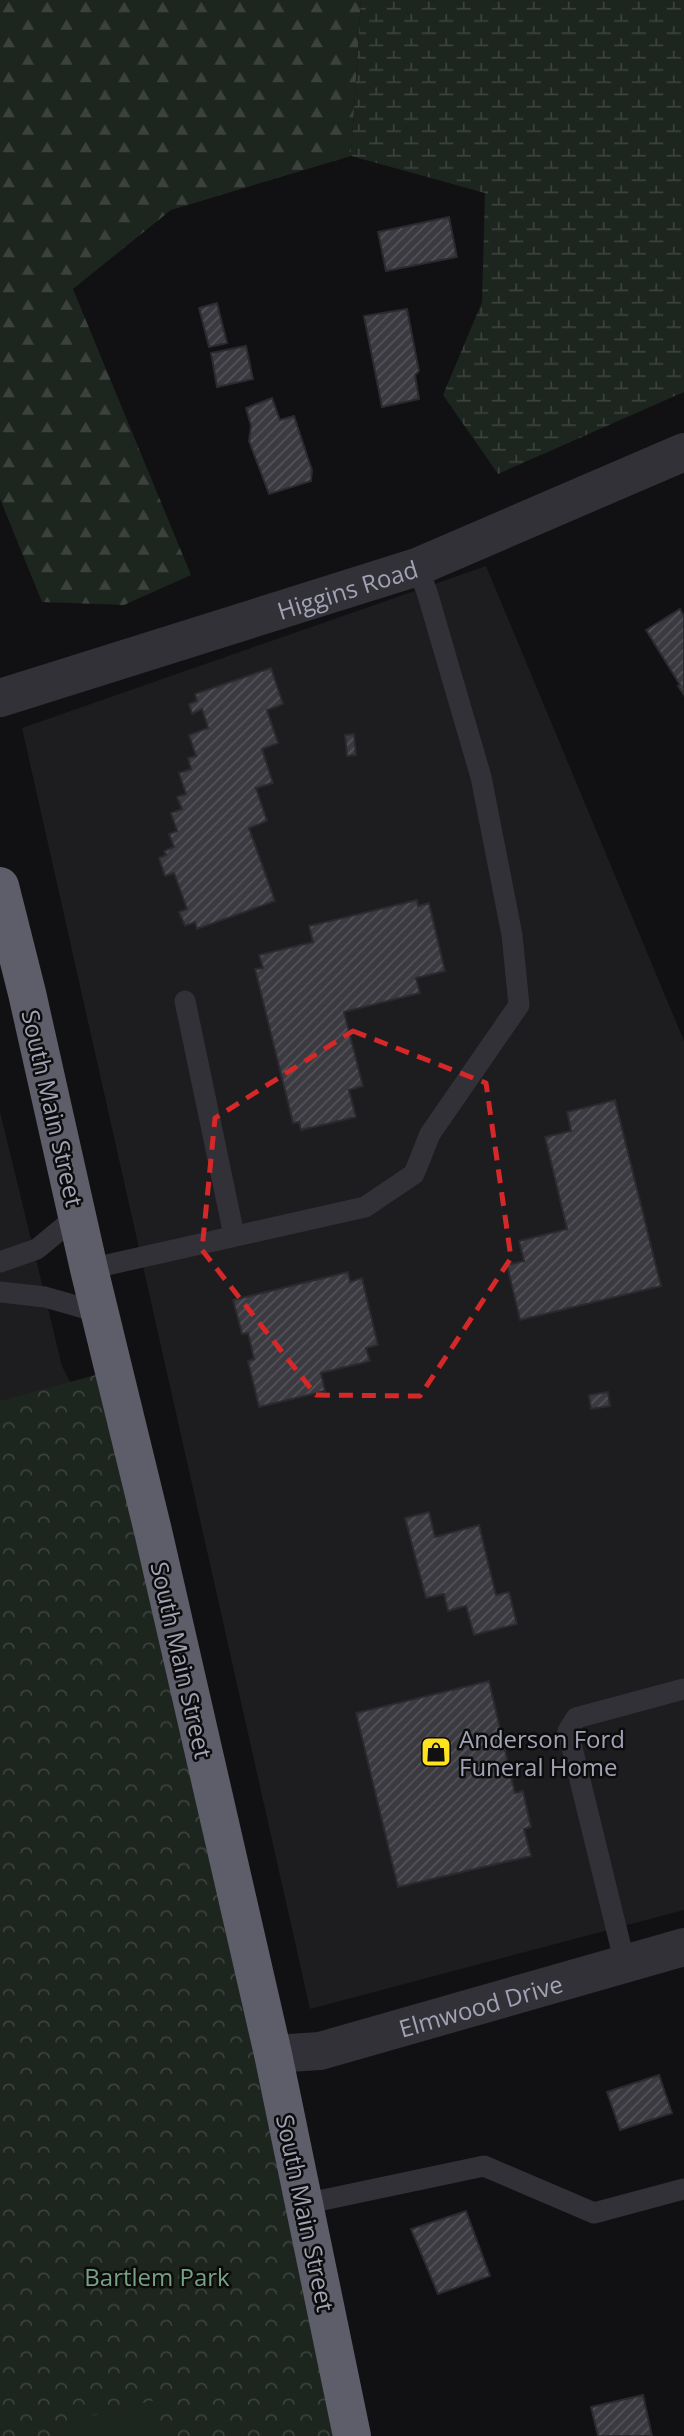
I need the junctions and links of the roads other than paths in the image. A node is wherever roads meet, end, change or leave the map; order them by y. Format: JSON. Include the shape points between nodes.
{"nodes":[{"id":1,"x":684,"y":452,"type":"edge"},
{"id":2,"x":417,"y":567,"type":"junction"},
{"id":3,"x":0,"y":698,"type":"edge"},
{"id":4,"x":0,"y":886,"type":"edge"},
{"id":5,"x":185,"y":1001,"type":"dead end"},
{"id":6,"x":78,"y":1215,"type":"junction"},
{"id":7,"x":234,"y":1235,"type":"junction"},
{"id":8,"x":0,"y":1262,"type":"edge"},
{"id":9,"x":89,"y":1269,"type":"junction"},
{"id":10,"x":0,"y":1292,"type":"edge"},
{"id":11,"x":101,"y":1313,"type":"junction"},
{"id":12,"x":684,"y":1689,"type":"edge"},
{"id":13,"x":684,"y":1947,"type":"edge"},
{"id":14,"x":625,"y":1964,"type":"junction"},
{"id":15,"x":273,"y":2054,"type":"junction"},
{"id":16,"x":684,"y":2189,"type":"edge"},
{"id":17,"x":304,"y":2204,"type":"junction"},
{"id":18,"x":352,"y":2436,"type":"edge"}],
"edges":[{"from":1,"to":2,"type":"street","name":"Higgins Road"},
{"from":2,"to":3,"type":"street","name":"Higgins Road"},
{"from":2,"to":7,"type":"lane","via":[[481,777],[512,935],[519,1005],[430,1134],[414,1174],[365,1207]]},
{"from":4,"to":6,"type":"highway","name":"South Main Street"},
{"from":5,"to":7,"type":"lane"},
{"from":6,"to":8,"type":"lane","via":[[37,1249]]},
{"from":6,"to":9,"type":"highway","name":"South Main Street"},
{"from":7,"to":9,"type":"lane"},
{"from":9,"to":11,"type":"highway","name":"South Main Street"},
{"from":10,"to":11,"type":"lane","via":[[45,1297]]},
{"from":11,"to":15,"type":"highway","name":"South Main Street"},
{"from":12,"to":14,"type":"lane","via":[[576,1718],[568,1731]]},
{"from":13,"to":14,"type":"street","name":"Elmwood Drive"},
{"from":14,"to":15,"type":"street","name":"Elmwood Drive","via":[[320,2051]]},
{"from":15,"to":17,"type":"highway","name":"South Main Street"},
{"from":16,"to":17,"type":"lane","via":[[594,2213],[484,2166]]},
{"from":17,"to":18,"type":"highway","name":"South Main Street"}]}
